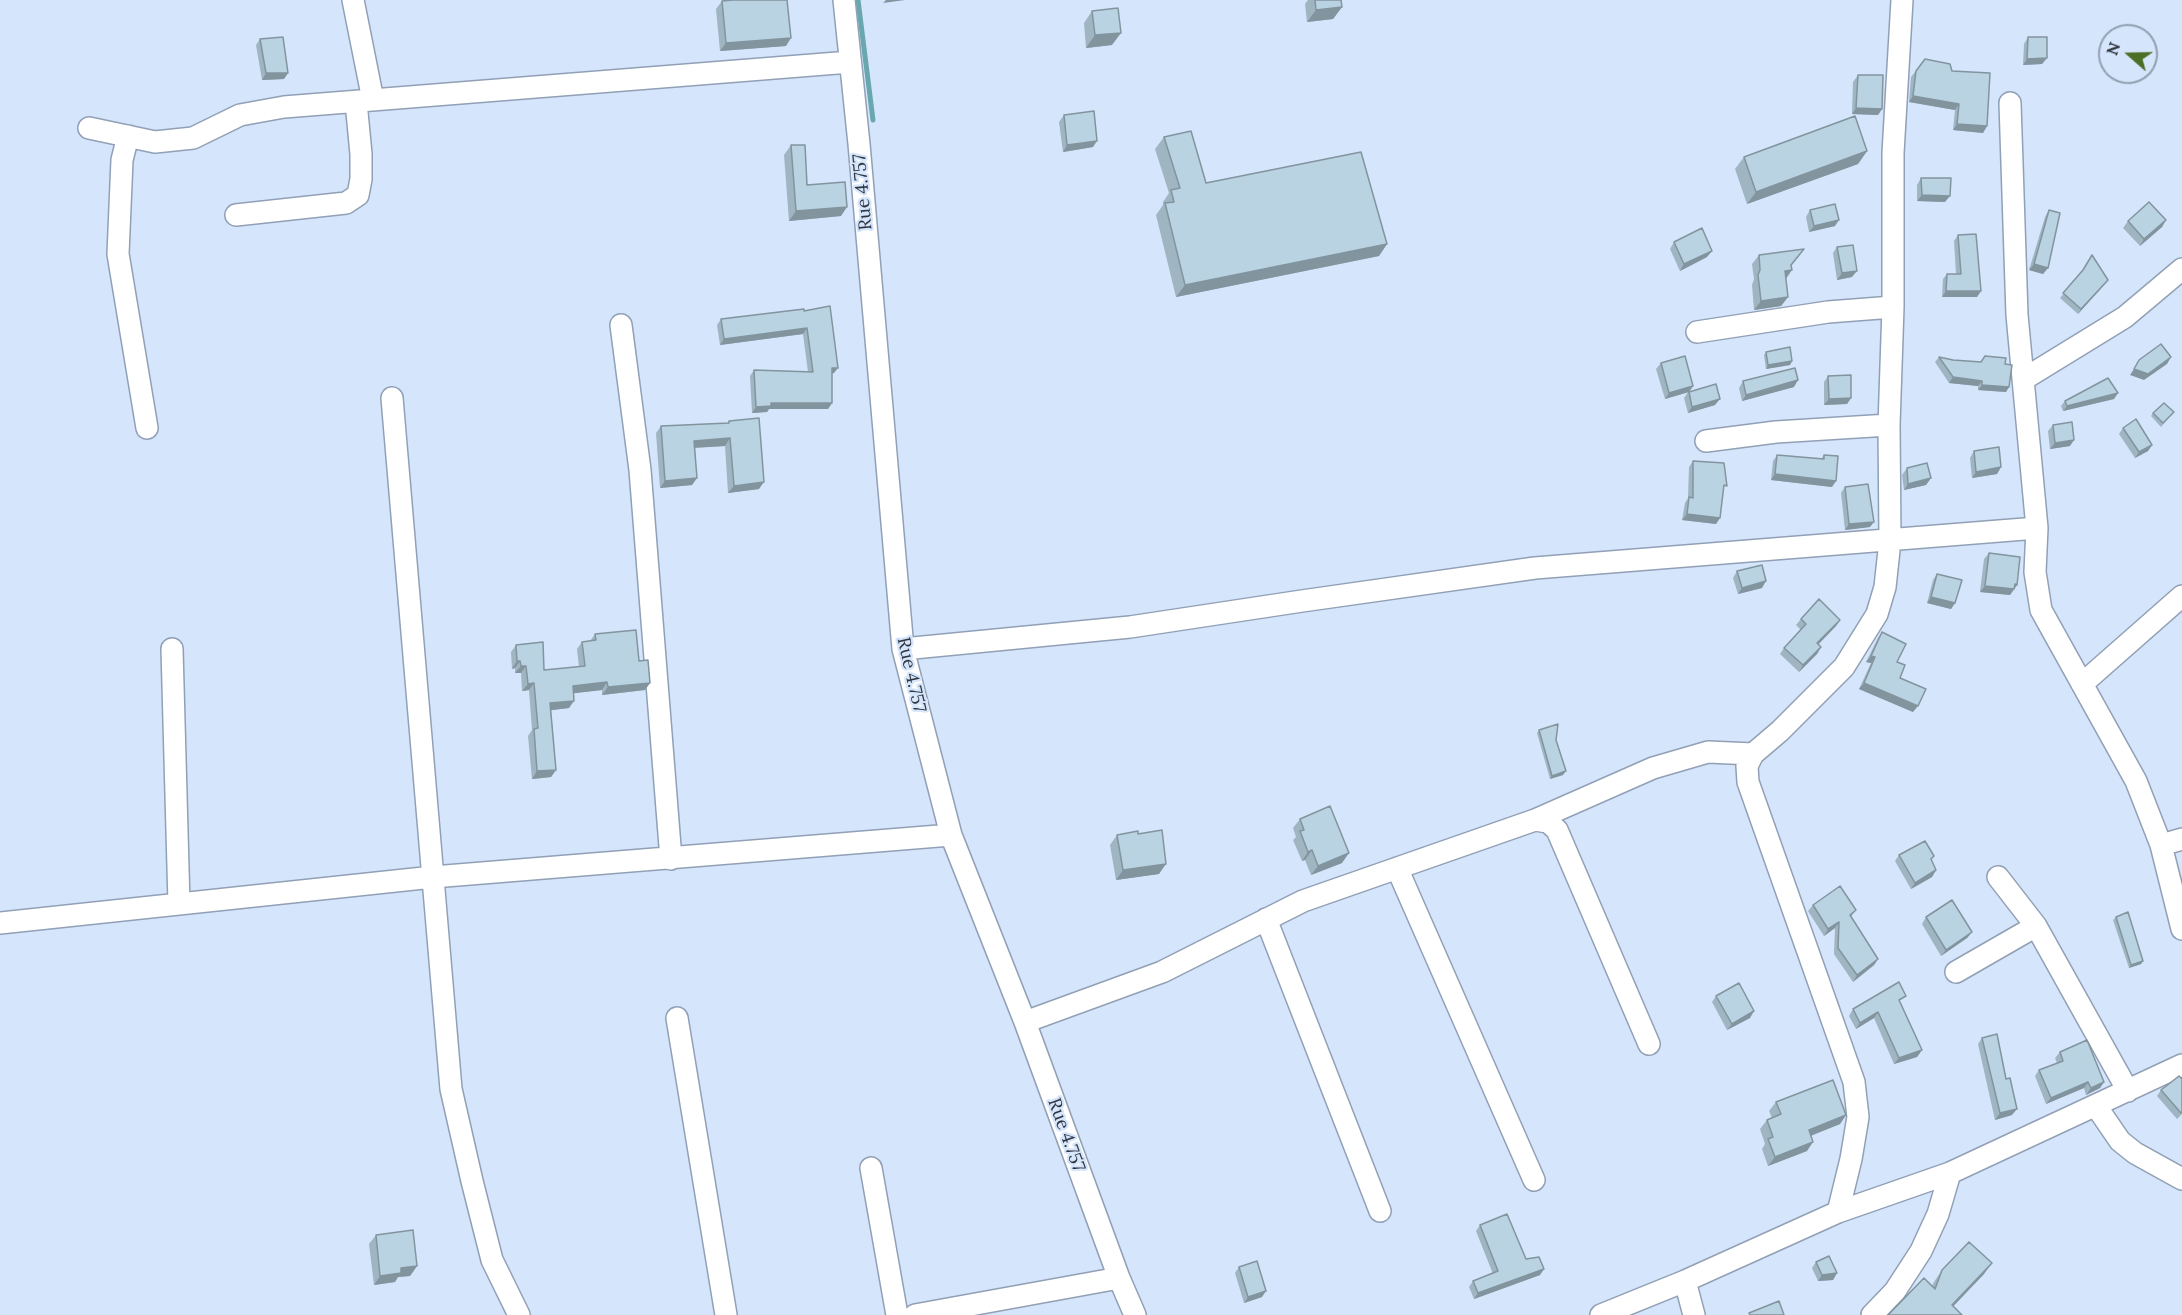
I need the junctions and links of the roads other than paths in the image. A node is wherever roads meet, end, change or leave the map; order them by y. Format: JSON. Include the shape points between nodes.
{"nodes":[{"id":1,"x":353,"y":0,"type":"edge"},
{"id":2,"x":844,"y":0,"type":"edge"},
{"id":3,"x":1902,"y":0,"type":"edge"},
{"id":4,"x":850,"y":62,"type":"junction"},
{"id":5,"x":365,"y":101,"type":"junction"},
{"id":6,"x":2010,"y":103,"type":"dead end"},
{"id":7,"x":89,"y":128,"type":"dead end"},
{"id":8,"x":128,"y":136,"type":"junction"},
{"id":9,"x":236,"y":215,"type":"dead end"},
{"id":10,"x":2182,"y":269,"type":"edge"},
{"id":11,"x":1893,"y":306,"type":"junction"},
{"id":12,"x":621,"y":325,"type":"dead end"},
{"id":13,"x":1697,"y":332,"type":"dead end"},
{"id":14,"x":2024,"y":379,"type":"junction"},
{"id":15,"x":392,"y":398,"type":"dead end"},
{"id":16,"x":1889,"y":425,"type":"junction"},
{"id":17,"x":147,"y":428,"type":"dead end"},
{"id":18,"x":1706,"y":441,"type":"dead end"},
{"id":19,"x":2037,"y":528,"type":"junction"},
{"id":20,"x":1890,"y":541,"type":"junction"},
{"id":21,"x":2182,"y":596,"type":"edge"},
{"id":22,"x":172,"y":649,"type":"dead end"},
{"id":23,"x":903,"y":649,"type":"junction"},
{"id":24,"x":2082,"y":684,"type":"junction"},
{"id":25,"x":1753,"y":754,"type":"junction"},
{"id":26,"x":1535,"y":820,"type":"junction"},
{"id":27,"x":951,"y":835,"type":"junction"},
{"id":28,"x":2182,"y":839,"type":"edge"},
{"id":29,"x":2161,"y":845,"type":"junction"},
{"id":30,"x":671,"y":859,"type":"junction"},
{"id":31,"x":1396,"y":868,"type":"junction"},
{"id":32,"x":433,"y":877,"type":"junction"},
{"id":33,"x":1998,"y":877,"type":"dead end"},
{"id":34,"x":179,"y":904,"type":"junction"},
{"id":35,"x":1266,"y":919,"type":"junction"},
{"id":36,"x":0,"y":923,"type":"edge"},
{"id":37,"x":2037,"y":926,"type":"junction"},
{"id":38,"x":2182,"y":928,"type":"edge"},
{"id":39,"x":1956,"y":972,"type":"dead end"},
{"id":40,"x":677,"y":1018,"type":"dead end"},
{"id":41,"x":1025,"y":1022,"type":"junction"},
{"id":42,"x":1649,"y":1044,"type":"dead end"},
{"id":43,"x":2182,"y":1065,"type":"edge"},
{"id":44,"x":2128,"y":1091,"type":"junction"},
{"id":45,"x":2096,"y":1106,"type":"junction"},
{"id":46,"x":872,"y":1168,"type":"dead end"},
{"id":47,"x":1950,"y":1173,"type":"junction"},
{"id":48,"x":2182,"y":1179,"type":"edge"},
{"id":49,"x":1534,"y":1180,"type":"dead end"},
{"id":50,"x":1380,"y":1211,"type":"dead end"},
{"id":51,"x":1838,"y":1212,"type":"junction"},
{"id":52,"x":1119,"y":1278,"type":"junction"},
{"id":53,"x":1685,"y":1281,"type":"junction"},
{"id":54,"x":519,"y":1315,"type":"edge"},
{"id":55,"x":726,"y":1315,"type":"edge"},
{"id":56,"x":897,"y":1315,"type":"edge"},
{"id":57,"x":915,"y":1315,"type":"edge"},
{"id":58,"x":1136,"y":1315,"type":"edge"},
{"id":59,"x":1601,"y":1315,"type":"edge"},
{"id":60,"x":1694,"y":1315,"type":"edge"},
{"id":61,"x":1872,"y":1315,"type":"edge"}],
"edges":[{"from":1,"to":5,"type":"street"},
{"from":2,"to":4,"type":"street","name":"Rue 4.757"},
{"from":3,"to":11,"type":"street","via":[[1893,153]]},
{"from":4,"to":5,"type":"street"},
{"from":4,"to":23,"type":"street","name":"Rue 4.757"},
{"from":5,"to":8,"type":"street","via":[[285,107],[240,116],[193,138],[155,142]]},
{"from":5,"to":9,"type":"street","via":[[358,195],[346,203]]},
{"from":6,"to":14,"type":"street","via":[[2017,315]]},
{"from":7,"to":8,"type":"street"},
{"from":8,"to":17,"type":"street","via":[[122,160],[118,254]]},
{"from":10,"to":14,"type":"street","via":[[2125,318]]},
{"from":11,"to":13,"type":"street"},
{"from":11,"to":16,"type":"street"},
{"from":12,"to":30,"type":"street","via":[[640,470]]},
{"from":14,"to":19,"type":"street"},
{"from":15,"to":32,"type":"street"},
{"from":16,"to":18,"type":"street"},
{"from":16,"to":20,"type":"street"},
{"from":19,"to":20,"type":"street"},
{"from":19,"to":24,"type":"street","via":[[2035,572],[2041,610]]},
{"from":20,"to":23,"type":"street","via":[[1535,568],[1130,627]]},
{"from":20,"to":25,"type":"street","via":[[1885,587],[1877,614],[1844,668]]},
{"from":21,"to":24,"type":"street"},
{"from":22,"to":34,"type":"street"},
{"from":23,"to":27,"type":"street","name":"Rue 4.757"},
{"from":24,"to":29,"type":"street","via":[[2136,781]]},
{"from":25,"to":26,"type":"street","via":[[1708,752],[1653,768]]},
{"from":25,"to":51,"type":"street","via":[[1747,766],[1748,782],[1854,1082],[1858,1117]]},
{"from":26,"to":31,"type":"street"},
{"from":26,"to":42,"type":"street","via":[[1548,822],[1557,830]]},
{"from":27,"to":30,"type":"street"},
{"from":27,"to":41,"type":"street","name":"Rue 4.757"},
{"from":28,"to":29,"type":"street"},
{"from":29,"to":38,"type":"street"},
{"from":30,"to":32,"type":"street"},
{"from":31,"to":35,"type":"street","via":[[1303,901]]},
{"from":31,"to":49,"type":"street"},
{"from":32,"to":34,"type":"street"},
{"from":32,"to":54,"type":"street","via":[[451,1089],[492,1260]]},
{"from":33,"to":37,"type":"street"},
{"from":34,"to":36,"type":"street"},
{"from":35,"to":41,"type":"street","via":[[1162,972]]},
{"from":35,"to":50,"type":"street"},
{"from":37,"to":39,"type":"street"},
{"from":37,"to":44,"type":"street"},
{"from":40,"to":55,"type":"street"},
{"from":41,"to":52,"type":"street","name":"Rue 4.757"},
{"from":43,"to":44,"type":"street"},
{"from":44,"to":45,"type":"street"},
{"from":45,"to":47,"type":"street"},
{"from":45,"to":48,"type":"street","via":[[2120,1141]]},
{"from":46,"to":56,"type":"street"},
{"from":47,"to":51,"type":"street"},
{"from":47,"to":61,"type":"street","via":[[1938,1214],[1921,1251],[1895,1291]]},
{"from":51,"to":53,"type":"street"},
{"from":52,"to":57,"type":"street"},
{"from":52,"to":58,"type":"street","name":"Rue 4.757"},
{"from":53,"to":59,"type":"street"},
{"from":53,"to":60,"type":"street"}]}
